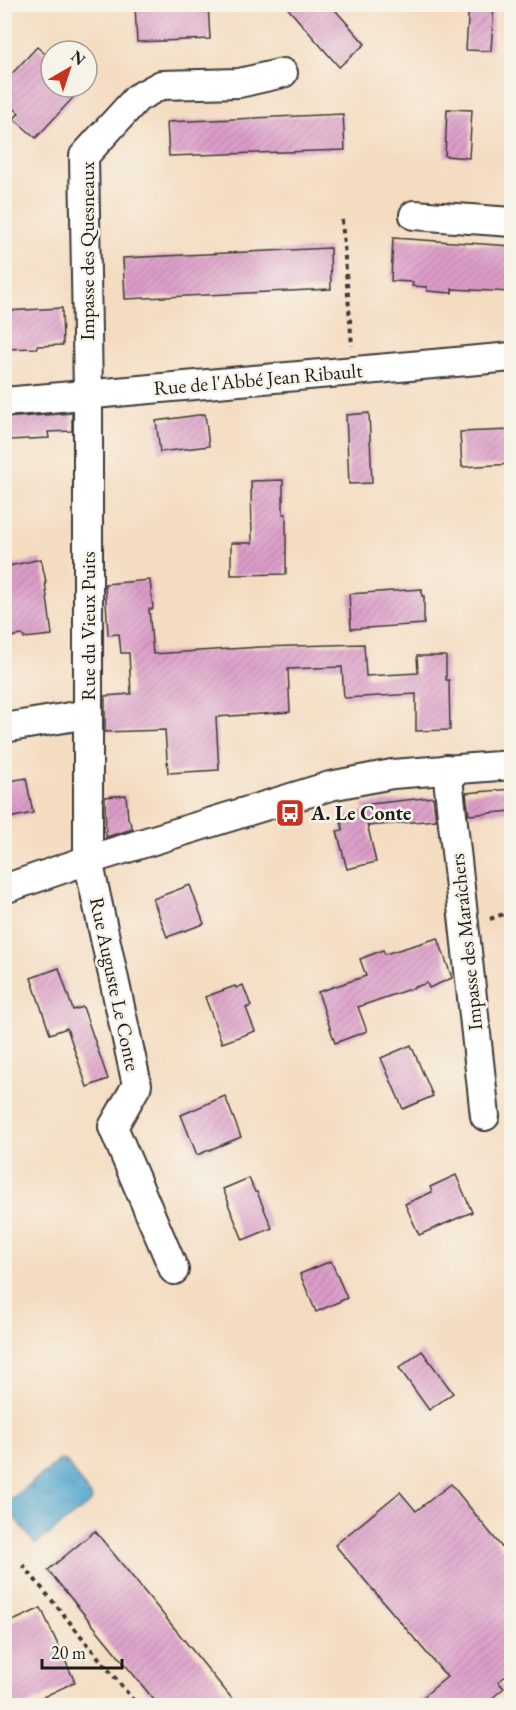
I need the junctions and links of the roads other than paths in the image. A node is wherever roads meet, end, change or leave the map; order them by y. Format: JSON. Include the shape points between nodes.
{"nodes":[{"id":1,"x":284,"y":73,"type":"dead end"},
{"id":2,"x":414,"y":215,"type":"dead end"},
{"id":3,"x":512,"y":222,"type":"edge"},
{"id":4,"x":512,"y":357,"type":"edge"},
{"id":5,"x":88,"y":393,"type":"junction"},
{"id":6,"x":4,"y":402,"type":"edge"},
{"id":7,"x":88,"y":714,"type":"junction"},
{"id":8,"x":4,"y":728,"type":"edge"},
{"id":9,"x":512,"y":765,"type":"edge"},
{"id":10,"x":447,"y":769,"type":"junction"},
{"id":11,"x":88,"y":860,"type":"junction"},
{"id":12,"x":4,"y":889,"type":"edge"},
{"id":13,"x":485,"y":1116,"type":"dead end"},
{"id":14,"x":174,"y":1270,"type":"dead end"}],
"edges":[{"from":1,"to":5,"type":"street","name":"Impasse des Quesneaux","via":[[239,83],[161,86],[137,98],[84,156]]},
{"from":2,"to":3,"type":"street"},
{"from":4,"to":5,"type":"street","name":"Rue de l'Abbé Jean Ribault"},
{"from":5,"to":6,"type":"street","name":"Rue de l'Abbé Jean Ribault"},
{"from":5,"to":7,"type":"street","name":"Rue du Vieux Puits"},
{"from":7,"to":8,"type":"street"},
{"from":7,"to":11,"type":"street","name":"Rue du Vieux Puits"},
{"from":9,"to":10,"type":"street"},
{"from":10,"to":11,"type":"street","via":[[330,786]]},
{"from":10,"to":13,"type":"street","name":"Impasse des Maraîchers"},
{"from":11,"to":12,"type":"street"},
{"from":11,"to":14,"type":"street","name":"Rue Auguste Le Conte","via":[[137,1084],[113,1127]]}]}
